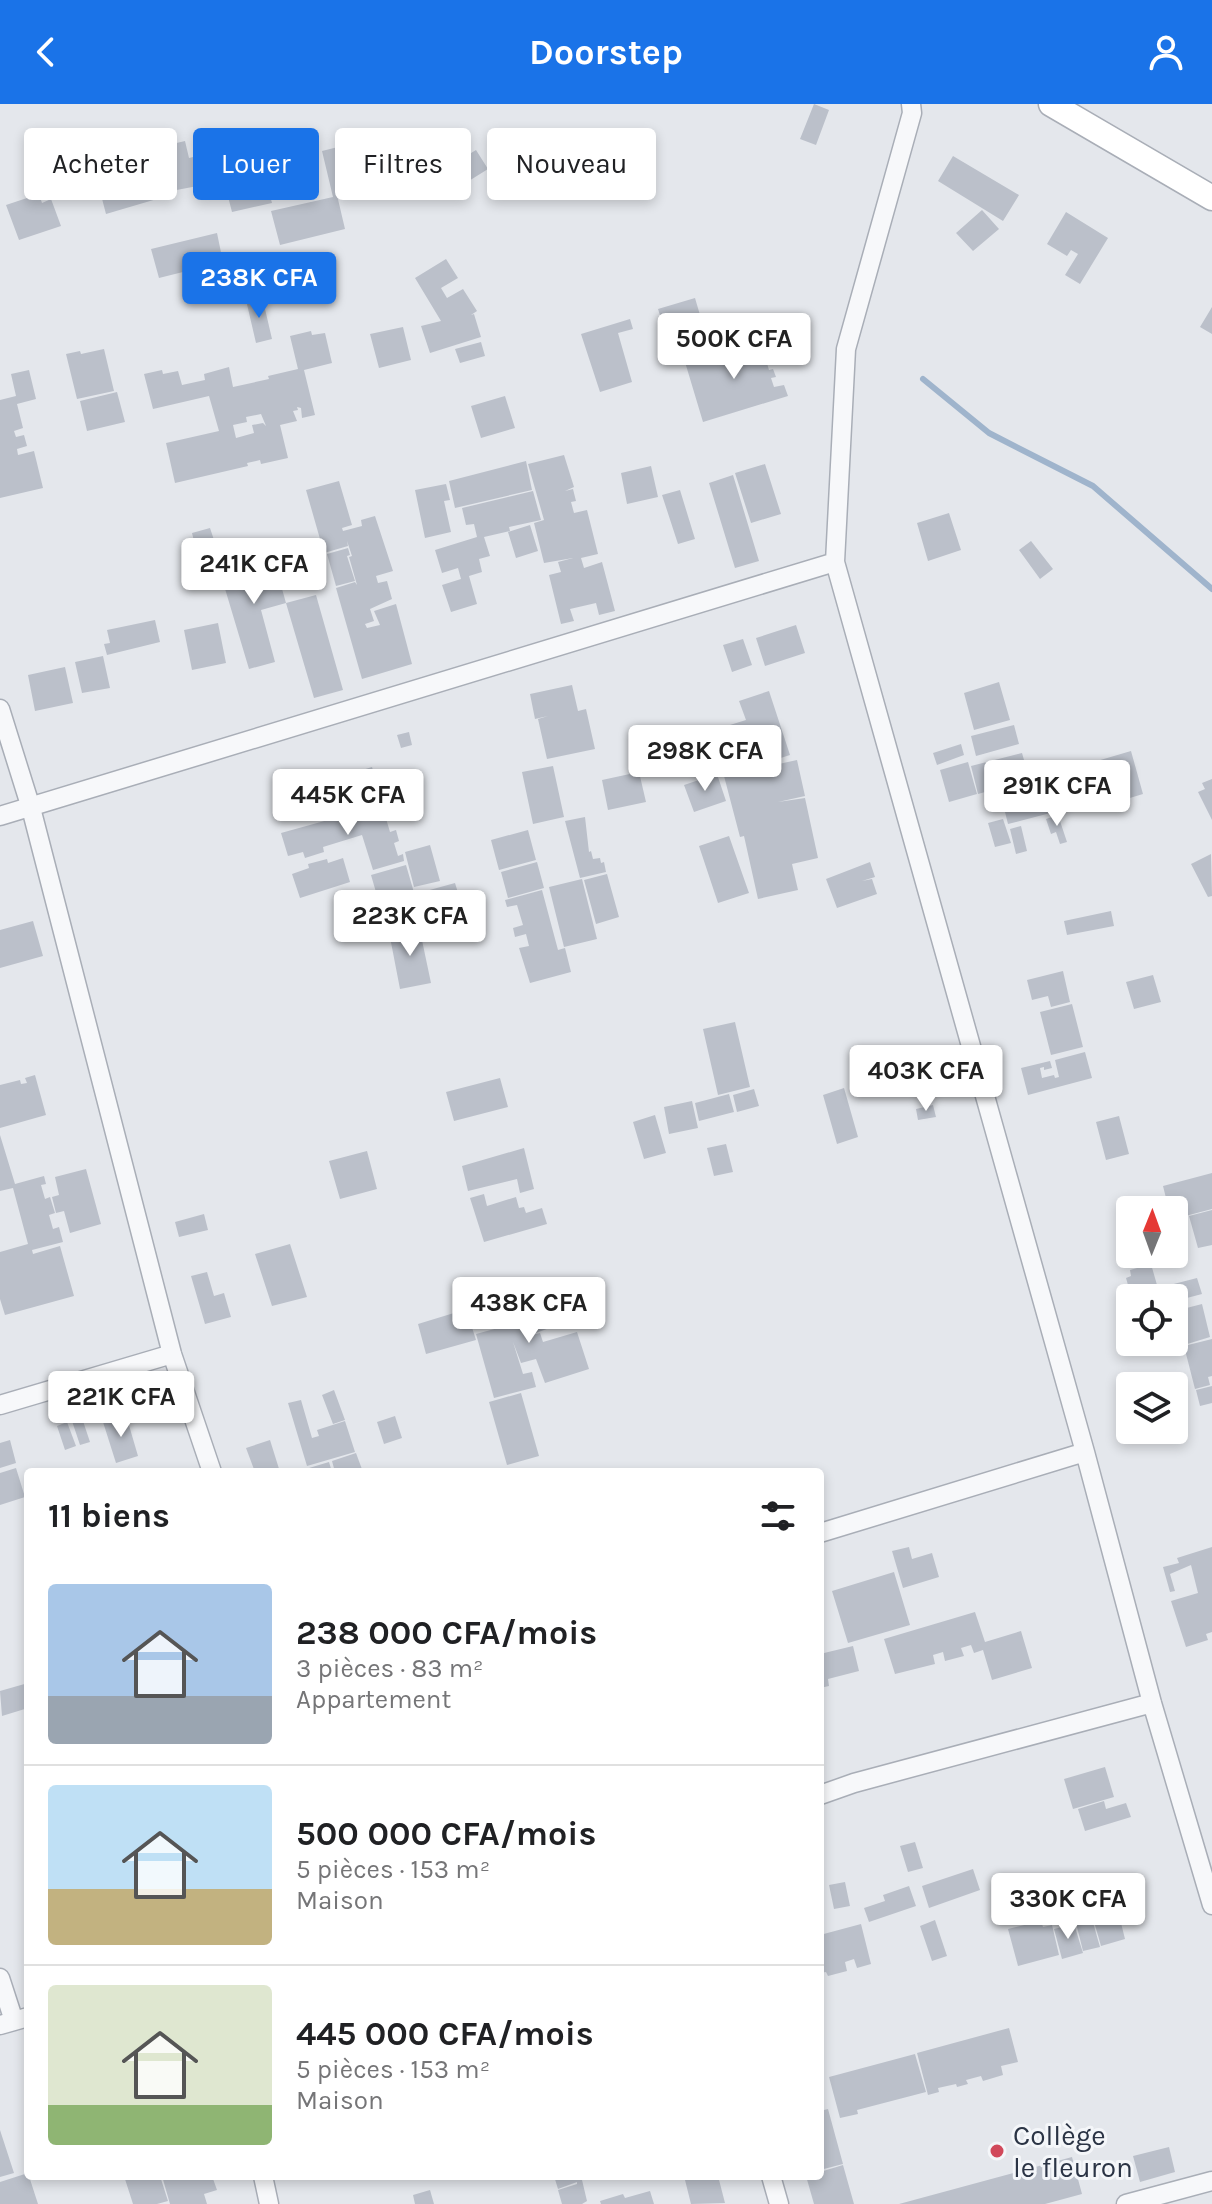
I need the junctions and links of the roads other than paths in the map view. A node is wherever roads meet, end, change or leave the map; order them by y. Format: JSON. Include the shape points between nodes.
{"nodes":[{"id":1,"x":911,"y":104,"type":"edge"},
{"id":2,"x":1051,"y":104,"type":"edge"},
{"id":3,"x":1212,"y":198,"type":"edge"},
{"id":4,"x":835,"y":562,"type":"junction"},
{"id":5,"x":0,"y":709,"type":"edge"},
{"id":6,"x":31,"y":808,"type":"junction"},
{"id":7,"x":0,"y":816,"type":"edge"},
{"id":8,"x":172,"y":1354,"type":"junction"},
{"id":9,"x":0,"y":1405,"type":"edge"},
{"id":10,"x":1085,"y":1452,"type":"junction"},
{"id":11,"x":211,"y":1468,"type":"edge"},
{"id":12,"x":824,"y":1532,"type":"edge"},
{"id":13,"x":1152,"y":1703,"type":"junction"},
{"id":14,"x":824,"y":1794,"type":"edge"},
{"id":15,"x":1212,"y":1905,"type":"edge"},
{"id":16,"x":0,"y":1978,"type":"edge"},
{"id":17,"x":14,"y":2021,"type":"edge"},
{"id":18,"x":264,"y":2180,"type":"edge"},
{"id":19,"x":772,"y":2180,"type":"edge"},
{"id":20,"x":1212,"y":2181,"type":"edge"},
{"id":21,"x":269,"y":2204,"type":"edge"},
{"id":22,"x":779,"y":2204,"type":"edge"},
{"id":23,"x":1126,"y":2204,"type":"edge"}],
"edges":[{"from":1,"to":4,"type":"street","via":[[846,349]]},
{"from":2,"to":3,"type":"street"},
{"from":4,"to":6,"type":"street"},
{"from":4,"to":10,"type":"street"},
{"from":5,"to":6,"type":"street"},
{"from":6,"to":7,"type":"street"},
{"from":6,"to":8,"type":"street"},
{"from":8,"to":9,"type":"street"},
{"from":8,"to":11,"type":"street"},
{"from":10,"to":12,"type":"street"},
{"from":10,"to":13,"type":"street"},
{"from":13,"to":14,"type":"street"},
{"from":13,"to":15,"type":"street"},
{"from":16,"to":17,"type":"street"},
{"from":18,"to":21,"type":"street"},
{"from":19,"to":22,"type":"street"},
{"from":20,"to":23,"type":"street"}]}
